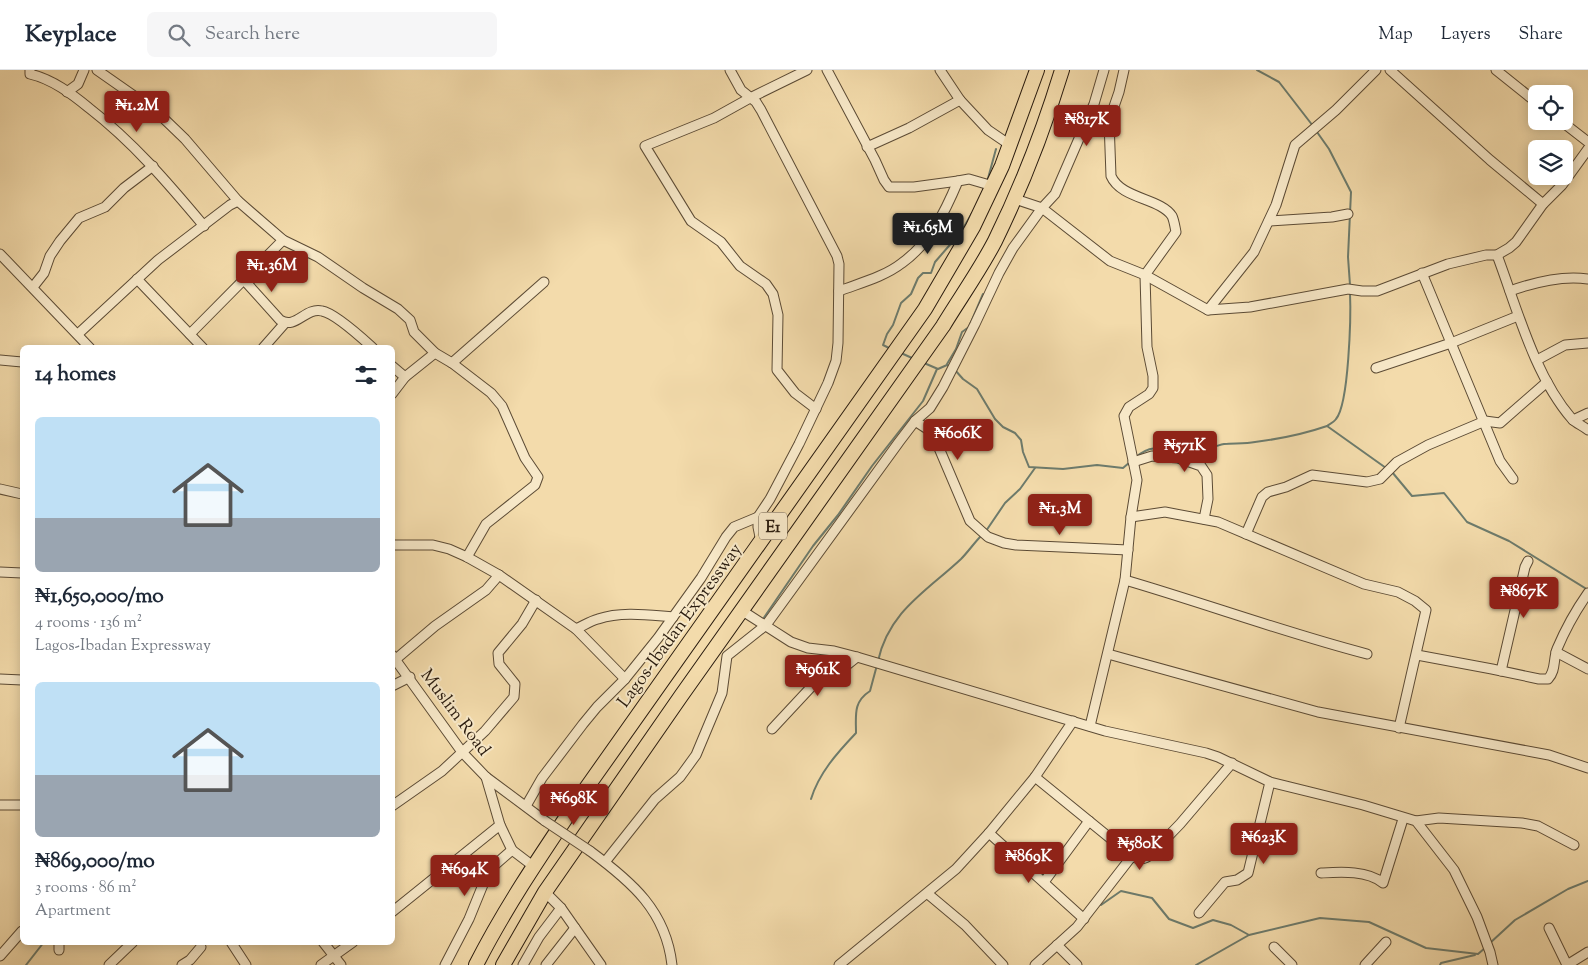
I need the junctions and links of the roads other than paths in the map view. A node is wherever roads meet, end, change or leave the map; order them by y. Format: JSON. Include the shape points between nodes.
{"nodes":[{"id":1,"x":30,"y":70,"type":"edge"},
{"id":2,"x":84,"y":70,"type":"edge"},
{"id":3,"x":97,"y":70,"type":"edge"},
{"id":4,"x":730,"y":70,"type":"edge"},
{"id":5,"x":807,"y":70,"type":"edge"},
{"id":6,"x":827,"y":70,"type":"edge"},
{"id":7,"x":940,"y":70,"type":"edge"},
{"id":8,"x":1037,"y":70,"type":"edge"},
{"id":9,"x":1062,"y":70,"type":"edge"},
{"id":10,"x":1104,"y":70,"type":"edge"},
{"id":11,"x":1124,"y":70,"type":"edge"},
{"id":12,"x":1376,"y":70,"type":"edge"},
{"id":13,"x":1390,"y":70,"type":"edge"},
{"id":14,"x":1496,"y":70,"type":"edge"},
{"id":15,"x":797,"y":72,"type":"edge"},
{"id":16,"x":68,"y":92,"type":"junction"},
{"id":17,"x":1528,"y":96,"type":"edge"},
{"id":18,"x":750,"y":98,"type":"junction"},
{"id":19,"x":960,"y":100,"type":"junction"},
{"id":20,"x":1573,"y":130,"type":"edge"},
{"id":21,"x":1588,"y":142,"type":"edge"},
{"id":22,"x":1010,"y":145,"type":"junction"},
{"id":23,"x":867,"y":147,"type":"junction"},
{"id":24,"x":1588,"y":149,"type":"edge"},
{"id":25,"x":154,"y":166,"type":"junction"},
{"id":26,"x":958,"y":181,"type":"junction"},
{"id":27,"x":993,"y":186,"type":"junction"},
{"id":28,"x":1015,"y":199,"type":"junction"},
{"id":29,"x":238,"y":202,"type":"junction"},
{"id":30,"x":1543,"y":204,"type":"junction"},
{"id":31,"x":1042,"y":208,"type":"junction"},
{"id":32,"x":1348,"y":214,"type":"dead end"},
{"id":33,"x":1269,"y":221,"type":"junction"},
{"id":34,"x":204,"y":226,"type":"junction"},
{"id":35,"x":283,"y":240,"type":"junction"},
{"id":36,"x":0,"y":254,"type":"edge"},
{"id":37,"x":1497,"y":255,"type":"junction"},
{"id":38,"x":1422,"y":273,"type":"junction"},
{"id":39,"x":1145,"y":275,"type":"junction"},
{"id":40,"x":137,"y":279,"type":"junction"},
{"id":41,"x":1588,"y":279,"type":"edge"},
{"id":42,"x":244,"y":280,"type":"junction"},
{"id":43,"x":544,"y":282,"type":"dead end"},
{"id":44,"x":33,"y":287,"type":"junction"},
{"id":45,"x":1510,"y":290,"type":"junction"},
{"id":46,"x":839,"y":291,"type":"junction"},
{"id":47,"x":1208,"y":310,"type":"junction"},
{"id":48,"x":1518,"y":316,"type":"junction"},
{"id":49,"x":285,"y":323,"type":"junction"},
{"id":50,"x":78,"y":334,"type":"junction"},
{"id":51,"x":190,"y":334,"type":"junction"},
{"id":52,"x":1450,"y":342,"type":"junction"},
{"id":53,"x":1588,"y":343,"type":"edge"},
{"id":54,"x":87,"y":345,"type":"edge"},
{"id":55,"x":200,"y":345,"type":"edge"},
{"id":56,"x":266,"y":345,"type":"edge"},
{"id":57,"x":370,"y":345,"type":"edge"},
{"id":58,"x":435,"y":353,"type":"junction"},
{"id":59,"x":0,"y":360,"type":"edge"},
{"id":60,"x":1537,"y":360,"type":"junction"},
{"id":61,"x":20,"y":362,"type":"edge"},
{"id":62,"x":452,"y":362,"type":"junction"},
{"id":63,"x":1376,"y":368,"type":"dead end"},
{"id":64,"x":395,"y":369,"type":"edge"},
{"id":65,"x":405,"y":377,"type":"junction"},
{"id":66,"x":1547,"y":382,"type":"junction"},
{"id":67,"x":395,"y":390,"type":"edge"},
{"id":68,"x":816,"y":409,"type":"junction"},
{"id":69,"x":1588,"y":413,"type":"edge"},
{"id":70,"x":1573,"y":420,"type":"junction"},
{"id":71,"x":1485,"y":421,"type":"junction"},
{"id":72,"x":915,"y":422,"type":"junction"},
{"id":73,"x":1588,"y":430,"type":"edge"},
{"id":74,"x":1133,"y":462,"type":"junction"},
{"id":75,"x":1512,"y":479,"type":"dead end"},
{"id":76,"x":0,"y":490,"type":"edge"},
{"id":77,"x":20,"y":494,"type":"edge"},
{"id":78,"x":1131,"y":516,"type":"junction"},
{"id":79,"x":758,"y":518,"type":"junction"},
{"id":80,"x":1204,"y":519,"type":"junction"},
{"id":81,"x":1246,"y":534,"type":"junction"},
{"id":82,"x":762,"y":542,"type":"junction"},
{"id":83,"x":395,"y":546,"type":"edge"},
{"id":84,"x":1128,"y":550,"type":"junction"},
{"id":85,"x":467,"y":557,"type":"junction"},
{"id":86,"x":1528,"y":561,"type":"dead end"},
{"id":87,"x":0,"y":572,"type":"edge"},
{"id":88,"x":20,"y":573,"type":"edge"},
{"id":89,"x":499,"y":575,"type":"junction"},
{"id":90,"x":1126,"y":580,"type":"junction"},
{"id":91,"x":1585,"y":597,"type":"edge"},
{"id":92,"x":536,"y":600,"type":"junction"},
{"id":93,"x":741,"y":610,"type":"junction"},
{"id":94,"x":673,"y":617,"type":"junction"},
{"id":95,"x":766,"y":624,"type":"junction"},
{"id":96,"x":576,"y":629,"type":"junction"},
{"id":97,"x":1556,"y":652,"type":"junction"},
{"id":98,"x":1108,"y":654,"type":"junction"},
{"id":99,"x":1367,"y":654,"type":"dead end"},
{"id":100,"x":1417,"y":655,"type":"junction"},
{"id":101,"x":395,"y":656,"type":"edge"},
{"id":102,"x":857,"y":657,"type":"junction"},
{"id":103,"x":395,"y":658,"type":"edge"},
{"id":104,"x":1588,"y":670,"type":"edge"},
{"id":105,"x":1501,"y":671,"type":"junction"},
{"id":106,"x":410,"y":677,"type":"junction"},
{"id":107,"x":0,"y":679,"type":"edge"},
{"id":108,"x":625,"y":679,"type":"junction"},
{"id":109,"x":20,"y":680,"type":"edge"},
{"id":110,"x":395,"y":684,"type":"edge"},
{"id":111,"x":1074,"y":721,"type":"junction"},
{"id":112,"x":1090,"y":726,"type":"junction"},
{"id":113,"x":1399,"y":728,"type":"junction"},
{"id":114,"x":772,"y":729,"type":"dead end"},
{"id":115,"x":462,"y":752,"type":"junction"},
{"id":116,"x":1232,"y":763,"type":"junction"},
{"id":117,"x":1588,"y":768,"type":"edge"},
{"id":118,"x":486,"y":777,"type":"junction"},
{"id":119,"x":1035,"y":777,"type":"junction"},
{"id":120,"x":1270,"y":782,"type":"junction"},
{"id":121,"x":395,"y":804,"type":"edge"},
{"id":122,"x":0,"y":805,"type":"edge"},
{"id":123,"x":20,"y":805,"type":"edge"},
{"id":124,"x":526,"y":806,"type":"junction"},
{"id":125,"x":1403,"y":819,"type":"junction"},
{"id":126,"x":1089,"y":821,"type":"junction"},
{"id":127,"x":1416,"y":821,"type":"junction"},
{"id":128,"x":500,"y":825,"type":"junction"},
{"id":129,"x":989,"y":833,"type":"junction"},
{"id":130,"x":1574,"y":845,"type":"dead end"},
{"id":131,"x":512,"y":850,"type":"junction"},
{"id":132,"x":1132,"y":856,"type":"junction"},
{"id":133,"x":605,"y":862,"type":"junction"},
{"id":134,"x":533,"y":866,"type":"junction"},
{"id":135,"x":1321,"y":874,"type":"dead end"},
{"id":136,"x":1044,"y":882,"type":"junction"},
{"id":137,"x":545,"y":892,"type":"junction"},
{"id":138,"x":928,"y":894,"type":"junction"},
{"id":139,"x":561,"y":908,"type":"junction"},
{"id":140,"x":395,"y":910,"type":"edge"},
{"id":141,"x":1199,"y":914,"type":"dead end"},
{"id":142,"x":1084,"y":919,"type":"junction"},
{"id":143,"x":575,"y":928,"type":"junction"},
{"id":144,"x":1549,"y":928,"type":"dead end"},
{"id":145,"x":20,"y":933,"type":"edge"},
{"id":146,"x":1386,"y":942,"type":"dead end"},
{"id":147,"x":126,"y":945,"type":"edge"},
{"id":148,"x":233,"y":945,"type":"edge"},
{"id":149,"x":326,"y":945,"type":"edge"},
{"id":150,"x":349,"y":945,"type":"edge"},
{"id":151,"x":1057,"y":945,"type":"junction"},
{"id":152,"x":201,"y":947,"type":"dead end"},
{"id":153,"x":1274,"y":947,"type":"dead end"},
{"id":154,"x":1588,"y":952,"type":"edge"},
{"id":155,"x":0,"y":956,"type":"edge"},
{"id":156,"x":334,"y":956,"type":"junction"},
{"id":157,"x":1000,"y":964,"type":"edge"},
{"id":158,"x":109,"y":965,"type":"edge"},
{"id":159,"x":182,"y":965,"type":"edge"},
{"id":160,"x":246,"y":965,"type":"edge"},
{"id":161,"x":320,"y":965,"type":"edge"},
{"id":162,"x":341,"y":965,"type":"edge"},
{"id":163,"x":445,"y":965,"type":"edge"},
{"id":164,"x":476,"y":965,"type":"edge"},
{"id":165,"x":503,"y":965,"type":"edge"},
{"id":166,"x":523,"y":965,"type":"edge"},
{"id":167,"x":546,"y":965,"type":"edge"},
{"id":168,"x":601,"y":965,"type":"edge"},
{"id":169,"x":672,"y":965,"type":"edge"},
{"id":170,"x":839,"y":965,"type":"edge"},
{"id":171,"x":1035,"y":965,"type":"edge"},
{"id":172,"x":1077,"y":965,"type":"edge"},
{"id":173,"x":1292,"y":965,"type":"edge"},
{"id":174,"x":1365,"y":965,"type":"edge"},
{"id":175,"x":1494,"y":965,"type":"edge"},
{"id":176,"x":1567,"y":965,"type":"edge"}],
"edges":[{"from":1,"to":16,"type":"street","via":[[30,74]]},
{"from":2,"to":16,"type":"street","via":[[78,84]]},
{"from":3,"to":29,"type":"street","via":[[157,112]]},
{"from":4,"to":18,"type":"street","via":[[741,90]]},
{"from":5,"to":15,"type":"street"},
{"from":6,"to":23,"type":"street"},
{"from":7,"to":19,"type":"street"},
{"from":8,"to":22,"type":"highway","name":"Lagos-Ibadan Expressway","number":"E1"},
{"from":9,"to":28,"type":"highway","number":"E1"},
{"from":10,"to":31,"type":"street","via":[[1094,104],[1055,194]]},
{"from":11,"to":39,"type":"street","via":[[1109,121],[1111,176],[1114,184],[1172,216],[1176,232]]},
{"from":12,"to":33,"type":"street","via":[[1295,145]]},
{"from":13,"to":30,"type":"street"},
{"from":14,"to":17,"type":"street"},
{"from":15,"to":18,"type":"street"},
{"from":16,"to":25,"type":"street","via":[[103,118]]},
{"from":18,"to":46,"type":"street","via":[[760,110],[837,256]]},
{"from":18,"to":68,"type":"street","via":[[714,118],[645,146],[691,221],[722,242],[740,266],[766,284],[773,294],[778,315],[777,370],[795,393]]},
{"from":19,"to":22,"type":"street","via":[[988,130]]},
{"from":19,"to":23,"type":"street"},
{"from":20,"to":21,"type":"street"},
{"from":22,"to":27,"type":"highway","name":"Lagos-Ibadan Expressway","number":"E1"},
{"from":23,"to":26,"type":"street","via":[[889,187]]},
{"from":24,"to":30,"type":"street","via":[[1562,185]]},
{"from":25,"to":34,"type":"street"},
{"from":25,"to":44,"type":"street","via":[[105,207],[79,218],[60,241]]},
{"from":26,"to":27,"type":"street","via":[[969,178]]},
{"from":26,"to":46,"type":"street","via":[[929,238],[902,263],[882,275]]},
{"from":27,"to":82,"type":"highway","name":"Lagos-Ibadan Expressway","number":"E1","via":[[925,309]]},
{"from":28,"to":31,"type":"street"},
{"from":28,"to":93,"type":"highway","number":"E1","via":[[994,243],[942,326]]},
{"from":29,"to":34,"type":"street"},
{"from":29,"to":35,"type":"street"},
{"from":30,"to":37,"type":"street","via":[[1516,242]]},
{"from":31,"to":39,"type":"street","via":[[1110,261]]},
{"from":31,"to":72,"type":"street","via":[[999,273],[943,387],[930,408]]},
{"from":32,"to":33,"type":"street"},
{"from":33,"to":47,"type":"street","via":[[1254,252]]},
{"from":34,"to":40,"type":"street"},
{"from":35,"to":42,"type":"street"},
{"from":35,"to":58,"type":"street","via":[[318,257],[398,309],[410,320],[414,332]]},
{"from":36,"to":44,"type":"street"},
{"from":37,"to":38,"type":"street"},
{"from":37,"to":45,"type":"street"},
{"from":38,"to":47,"type":"street","via":[[1376,291],[1350,289]]},
{"from":38,"to":52,"type":"street"},
{"from":39,"to":47,"type":"street"},
{"from":39,"to":74,"type":"street","via":[[1147,346],[1153,388],[1129,407],[1124,416]]},
{"from":40,"to":50,"type":"street"},
{"from":40,"to":51,"type":"street"},
{"from":41,"to":45,"type":"street","via":[[1562,278]]},
{"from":42,"to":49,"type":"street"},
{"from":42,"to":51,"type":"street"},
{"from":43,"to":62,"type":"street"},
{"from":44,"to":50,"type":"street"},
{"from":45,"to":48,"type":"street"},
{"from":46,"to":68,"type":"street","via":[[836,361]]},
{"from":48,"to":52,"type":"street"},
{"from":48,"to":60,"type":"street"},
{"from":49,"to":56,"type":"street"},
{"from":49,"to":57,"type":"street","via":[[290,324],[312,311],[322,310]]},
{"from":50,"to":54,"type":"street"},
{"from":51,"to":55,"type":"street"},
{"from":52,"to":63,"type":"street"},
{"from":52,"to":71,"type":"street"},
{"from":53,"to":60,"type":"street","via":[[1565,345]]},
{"from":58,"to":62,"type":"street"},
{"from":58,"to":65,"type":"street"},
{"from":59,"to":61,"type":"street"},
{"from":60,"to":66,"type":"street"},
{"from":62,"to":85,"type":"street","via":[[502,406],[525,458],[538,477],[535,485],[486,524]]},
{"from":64,"to":65,"type":"street"},
{"from":65,"to":67,"type":"street"},
{"from":66,"to":70,"type":"street"},
{"from":66,"to":71,"type":"street","via":[[1500,423]]},
{"from":68,"to":79,"type":"street"},
{"from":69,"to":70,"type":"street"},
{"from":70,"to":73,"type":"street"},
{"from":71,"to":75,"type":"street","via":[[1500,461]]},
{"from":71,"to":81,"type":"street","via":[[1397,462],[1380,479],[1367,482],[1312,475],[1268,492],[1262,497]]},
{"from":72,"to":84,"type":"street","via":[[929,430],[936,441],[970,522],[988,537],[1016,545]]},
{"from":72,"to":95,"type":"street"},
{"from":74,"to":78,"type":"street","via":[[1137,480]]},
{"from":74,"to":80,"type":"street","via":[[1152,456],[1178,458],[1201,466],[1207,475],[1208,499]]},
{"from":76,"to":77,"type":"street"},
{"from":78,"to":80,"type":"street","via":[[1165,512]]},
{"from":78,"to":84,"type":"street"},
{"from":79,"to":82,"type":"street"},
{"from":79,"to":94,"type":"street","via":[[734,527],[726,536]]},
{"from":80,"to":81,"type":"street"},
{"from":81,"to":100,"type":"street","via":[[1364,584],[1398,592],[1416,601],[1426,610]]},
{"from":82,"to":134,"type":"highway","name":"Lagos-Ibadan Expressway","number":"E1"},
{"from":83,"to":85,"type":"street","via":[[432,545]]},
{"from":84,"to":90,"type":"street"},
{"from":85,"to":89,"type":"street"},
{"from":86,"to":105,"type":"street"},
{"from":87,"to":88,"type":"street"},
{"from":89,"to":92,"type":"street"},
{"from":89,"to":101,"type":"street","via":[[486,590]]},
{"from":90,"to":98,"type":"street"},
{"from":90,"to":99,"type":"street"},
{"from":91,"to":97,"type":"street"},
{"from":92,"to":96,"type":"street"},
{"from":92,"to":115,"type":"street","via":[[522,624],[498,653],[499,664],[515,684],[514,697]]},
{"from":93,"to":95,"type":"street"},
{"from":93,"to":137,"type":"highway","number":"E1"},
{"from":94,"to":96,"type":"street","via":[[614,616],[597,619]]},
{"from":94,"to":108,"type":"street"},
{"from":95,"to":102,"type":"street","via":[[791,642]]},
{"from":95,"to":133,"type":"street","via":[[726,656],[722,694],[696,756]]},
{"from":96,"to":108,"type":"street"},
{"from":97,"to":104,"type":"street"},
{"from":97,"to":105,"type":"street","via":[[1548,680]]},
{"from":98,"to":112,"type":"street"},
{"from":98,"to":113,"type":"street","via":[[1318,712]]},
{"from":100,"to":105,"type":"street"},
{"from":100,"to":113,"type":"street"},
{"from":102,"to":111,"type":"street"},
{"from":102,"to":114,"type":"street","via":[[813,685]]},
{"from":103,"to":106,"type":"street","name":"Muslim Road"},
{"from":106,"to":110,"type":"street"},
{"from":106,"to":115,"type":"street","name":"Muslim Road"},
{"from":107,"to":109,"type":"street"},
{"from":108,"to":124,"type":"street","via":[[583,724],[542,778]]},
{"from":111,"to":112,"type":"street"},
{"from":111,"to":119,"type":"street"},
{"from":112,"to":116,"type":"street","via":[[1206,753]]},
{"from":113,"to":117,"type":"street","via":[[1549,755]]},
{"from":115,"to":118,"type":"street","name":"Muslim Road"},
{"from":115,"to":121,"type":"street","via":[[442,771]]},
{"from":116,"to":120,"type":"street"},
{"from":116,"to":132,"type":"street","via":[[1149,856],[1138,859]]},
{"from":118,"to":124,"type":"street","name":"Muslim Road"},
{"from":118,"to":128,"type":"street"},
{"from":119,"to":126,"type":"street"},
{"from":119,"to":129,"type":"street"},
{"from":120,"to":125,"type":"street","via":[[1363,805]]},
{"from":120,"to":141,"type":"street","via":[[1248,873],[1226,882]]},
{"from":122,"to":123,"type":"street"},
{"from":124,"to":133,"type":"street","name":"Muslim Road","bridge":true},
{"from":125,"to":127,"type":"street"},
{"from":125,"to":135,"type":"street","via":[[1383,883],[1360,874]]},
{"from":126,"to":132,"type":"street"},
{"from":126,"to":136,"type":"street"},
{"from":127,"to":130,"type":"street","via":[[1439,818],[1522,823],[1538,826]]},
{"from":127,"to":175,"type":"street","via":[[1457,877],[1477,917]]},
{"from":128,"to":131,"type":"street"},
{"from":128,"to":140,"type":"street"},
{"from":129,"to":136,"type":"street"},
{"from":129,"to":138,"type":"street"},
{"from":131,"to":134,"type":"street"},
{"from":131,"to":163,"type":"street","via":[[489,870]]},
{"from":132,"to":142,"type":"street"},
{"from":133,"to":169,"type":"street","name":"Muslim Road","via":[[646,900],[665,934]]},
{"from":134,"to":164,"type":"highway","name":"Lagos-Ibadan Expressway","number":"E1"},
{"from":136,"to":142,"type":"street"},
{"from":137,"to":139,"type":"street"},
{"from":137,"to":165,"type":"highway","number":"E1"},
{"from":138,"to":157,"type":"street","via":[[965,925]]},
{"from":138,"to":170,"type":"street"},
{"from":139,"to":143,"type":"street"},
{"from":139,"to":166,"type":"street"},
{"from":142,"to":151,"type":"street"},
{"from":143,"to":167,"type":"street"},
{"from":143,"to":168,"type":"street"},
{"from":144,"to":176,"type":"street"},
{"from":145,"to":155,"type":"street"},
{"from":146,"to":174,"type":"street"},
{"from":147,"to":158,"type":"street"},
{"from":148,"to":160,"type":"street"},
{"from":149,"to":156,"type":"street"},
{"from":150,"to":156,"type":"street"},
{"from":151,"to":171,"type":"street"},
{"from":151,"to":172,"type":"street"},
{"from":152,"to":159,"type":"street"},
{"from":153,"to":173,"type":"street"},
{"from":154,"to":176,"type":"street"},
{"from":156,"to":161,"type":"street"},
{"from":156,"to":162,"type":"street"}]}
